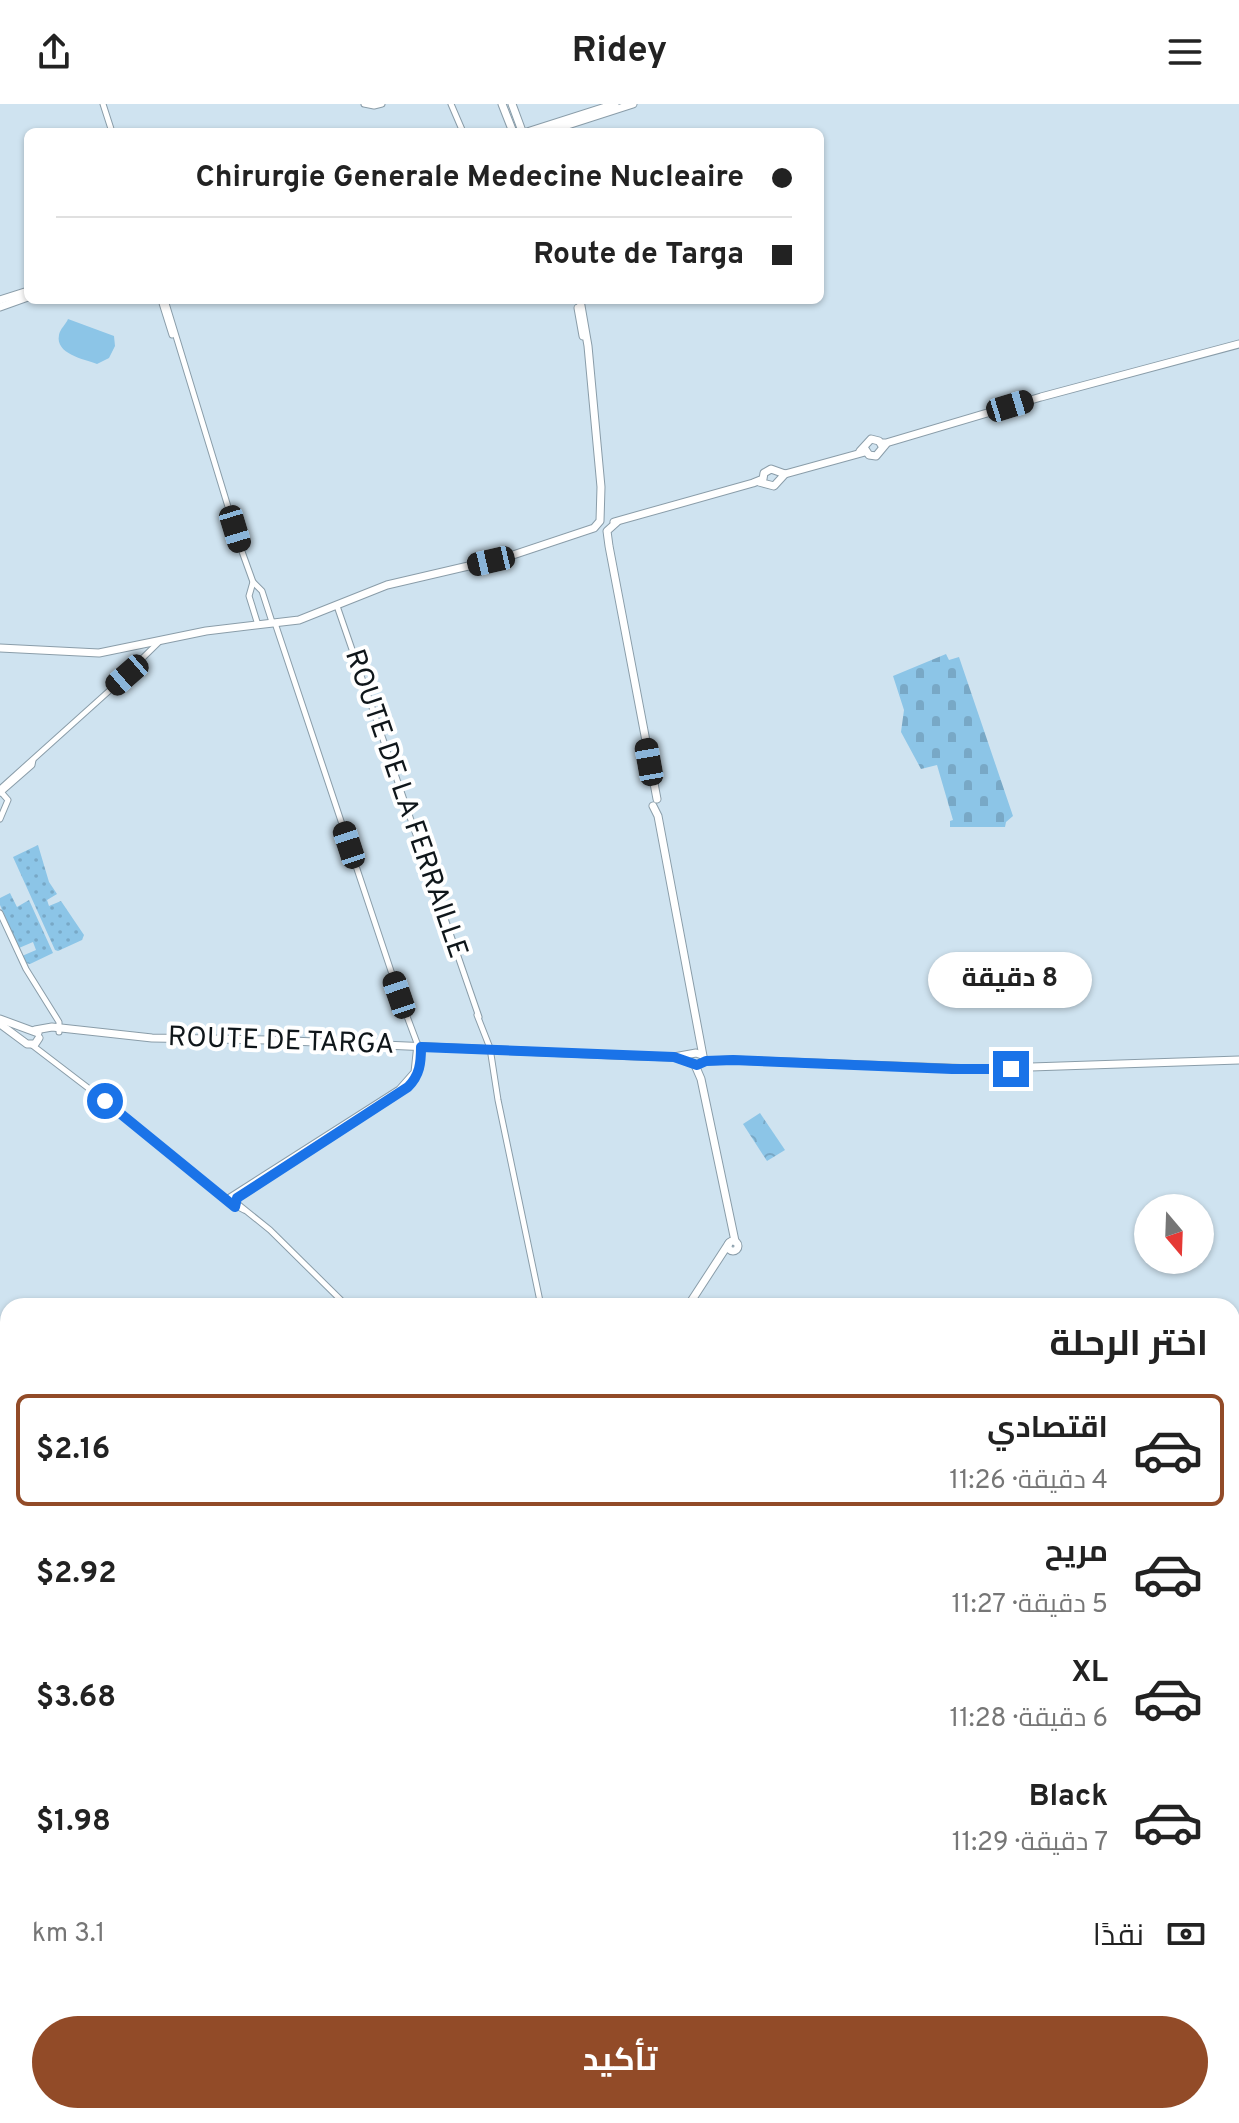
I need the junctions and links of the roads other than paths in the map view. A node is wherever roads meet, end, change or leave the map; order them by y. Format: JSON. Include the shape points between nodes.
{"nodes":[{"id":1,"x":103,"y":104,"type":"edge"},
{"id":2,"x":364,"y":104,"type":"edge"},
{"id":3,"x":382,"y":104,"type":"edge"},
{"id":4,"x":451,"y":104,"type":"edge"},
{"id":5,"x":507,"y":104,"type":"edge"},
{"id":6,"x":615,"y":104,"type":"edge"},
{"id":7,"x":633,"y":104,"type":"edge"},
{"id":8,"x":110,"y":128,"type":"edge"},
{"id":9,"x":461,"y":128,"type":"edge"},
{"id":10,"x":518,"y":128,"type":"edge"},
{"id":11,"x":530,"y":128,"type":"edge"},
{"id":12,"x":559,"y":128,"type":"edge"},
{"id":13,"x":24,"y":292,"type":"edge"},
{"id":14,"x":24,"y":298,"type":"edge"},
{"id":15,"x":0,"y":300,"type":"edge"},
{"id":16,"x":164,"y":304,"type":"edge"},
{"id":17,"x":579,"y":304,"type":"edge"},
{"id":18,"x":0,"y":307,"type":"edge"},
{"id":19,"x":1239,"y":344,"type":"edge"},
{"id":20,"x":883,"y":445,"type":"junction"},
{"id":21,"x":863,"y":450,"type":"junction"},
{"id":22,"x":782,"y":475,"type":"junction"},
{"id":23,"x":764,"y":480,"type":"junction"},
{"id":24,"x":603,"y":525,"type":"junction"},
{"id":25,"x":253,"y":582,"type":"junction"},
{"id":26,"x":337,"y":606,"type":"junction"},
{"id":27,"x":273,"y":623,"type":"junction"},
{"id":28,"x":258,"y":625,"type":"junction"},
{"id":29,"x":162,"y":640,"type":"junction"},
{"id":30,"x":0,"y":648,"type":"edge"},
{"id":31,"x":0,"y":791,"type":"edge"},
{"id":32,"x":0,"y":819,"type":"edge"},
{"id":33,"x":0,"y":913,"type":"edge"},
{"id":34,"x":2,"y":1021,"type":"edge"},
{"id":35,"x":57,"y":1029,"type":"junction"},
{"id":36,"x":33,"y":1039,"type":"junction"},
{"id":37,"x":418,"y":1045,"type":"junction"},
{"id":38,"x":490,"y":1050,"type":"junction"},
{"id":39,"x":43,"y":1053,"type":"junction"},
{"id":40,"x":698,"y":1059,"type":"junction"},
{"id":41,"x":1239,"y":1060,"type":"edge"},
{"id":42,"x":226,"y":1198,"type":"junction"},
{"id":43,"x":236,"y":1204,"type":"junction"},
{"id":44,"x":339,"y":1298,"type":"edge"},
{"id":45,"x":539,"y":1298,"type":"edge"},
{"id":46,"x":693,"y":1298,"type":"edge"}],
"edges":[{"from":1,"to":8,"type":"street"},
{"from":2,"to":3,"type":"street"},
{"from":4,"to":9,"type":"street"},
{"from":5,"to":10,"type":"main road"},
{"from":6,"to":11,"type":"main road"},
{"from":7,"to":12,"type":"main road"},
{"from":13,"to":15,"type":"main road"},
{"from":14,"to":18,"type":"main road"},
{"from":16,"to":25,"type":"street"},
{"from":17,"to":24,"type":"main road","via":[[589,357]]},
{"from":19,"to":20,"type":"main road"},
{"from":20,"to":21,"type":"main road","via":[[871,439]]},
{"from":20,"to":21,"type":"main road","via":[[874,457]]},
{"from":21,"to":22,"type":"main road"},
{"from":22,"to":23,"type":"main road","via":[[774,486]]},
{"from":22,"to":23,"type":"main road","via":[[771,469]]},
{"from":23,"to":24,"type":"main road"},
{"from":24,"to":26,"type":"main road","via":[[512,556],[387,585]]},
{"from":24,"to":40,"type":"main road"},
{"from":25,"to":27,"type":"street"},
{"from":25,"to":28,"type":"street","via":[[249,596]]},
{"from":26,"to":27,"type":"main road","via":[[305,619]]},
{"from":26,"to":38,"type":"street","name":"ROUTE DE LA FERRAILLE"},
{"from":27,"to":28,"type":"main road"},
{"from":27,"to":37,"type":"street"},
{"from":28,"to":29,"type":"main road"},
{"from":29,"to":30,"type":"main road","via":[[99,653]]},
{"from":29,"to":31,"type":"street"},
{"from":31,"to":32,"type":"street","via":[[8,800]]},
{"from":33,"to":35,"type":"street"},
{"from":34,"to":35,"type":"main road"},
{"from":34,"to":36,"type":"main road"},
{"from":34,"to":36,"type":"main road","via":[[24,1039]]},
{"from":35,"to":36,"type":"main road","name":"ROUTE DE TARGA"},
{"from":35,"to":37,"type":"main road","name":"ROUTE DE TARGA","via":[[152,1038]]},
{"from":36,"to":39,"type":"street"},
{"from":36,"to":39,"type":"street"},
{"from":37,"to":38,"type":"main road","name":"ROUTE DE TARGA"},
{"from":37,"to":42,"type":"street","via":[[414,1072],[399,1089]]},
{"from":37,"to":43,"type":"street","via":[[420,1067],[408,1087]]},
{"from":38,"to":40,"type":"main road","name":"ROUTE DE TARGA"},
{"from":38,"to":45,"type":"street","name":"ROUTE DE LA FERRAILLE"},
{"from":39,"to":42,"type":"street"},
{"from":40,"to":41,"type":"main road","name":"ROUTE DE TARGA","via":[[974,1069]]},
{"from":40,"to":46,"type":"main road","via":[[731,1244]]},
{"from":42,"to":43,"type":"street"},
{"from":43,"to":44,"type":"street"}]}
